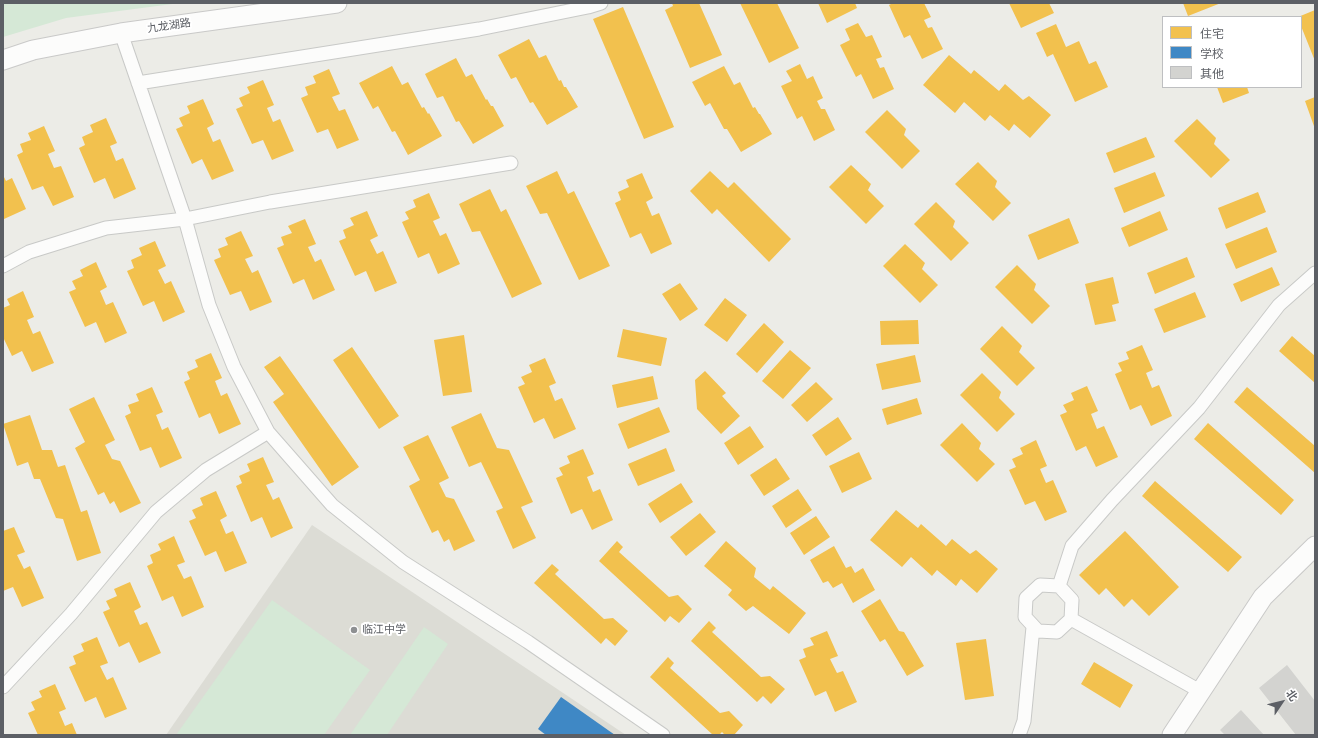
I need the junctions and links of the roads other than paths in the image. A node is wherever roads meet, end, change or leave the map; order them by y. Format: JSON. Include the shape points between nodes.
{"nodes":[{"id":1,"x":337,"y":3,"type":"edge"},
{"id":2,"x":601,"y":3,"type":"edge"},
{"id":3,"x":121,"y":33,"type":"junction"},
{"id":4,"x":3,"y":60,"type":"edge"},
{"id":5,"x":138,"y":83,"type":"junction"},
{"id":6,"x":511,"y":163,"type":"dead end"},
{"id":7,"x":185,"y":219,"type":"junction"},
{"id":8,"x":3,"y":266,"type":"edge"},
{"id":9,"x":1315,"y":273,"type":"edge"},
{"id":10,"x":268,"y":432,"type":"junction"},
{"id":11,"x":1315,"y":546,"type":"edge"},
{"id":12,"x":1059,"y":586,"type":"junction"},
{"id":13,"x":1071,"y":619,"type":"junction"},
{"id":14,"x":1033,"y":627,"type":"junction"},
{"id":15,"x":3,"y":687,"type":"edge"},
{"id":16,"x":1200,"y":691,"type":"junction"},
{"id":17,"x":663,"y":735,"type":"edge"},
{"id":18,"x":1019,"y":735,"type":"edge"},
{"id":19,"x":1172,"y":735,"type":"edge"}],
"edges":[{"from":1,"to":3,"type":"street","name":"九龙湖路"},
{"from":2,"to":5,"type":"street","via":[[479,29]]},
{"from":3,"to":4,"type":"street","name":"九龙湖路","via":[[33,50]]},
{"from":3,"to":5,"type":"street"},
{"from":5,"to":7,"type":"street"},
{"from":6,"to":7,"type":"street","via":[[270,202]]},
{"from":7,"to":8,"type":"street","via":[[106,228],[29,252]]},
{"from":7,"to":10,"type":"street","via":[[209,306],[234,368]]},
{"from":9,"to":12,"type":"street","via":[[1279,306],[1198,408],[1072,546]]},
{"from":10,"to":15,"type":"street","via":[[206,470],[156,512],[71,614]]},
{"from":10,"to":17,"type":"street","via":[[332,505],[403,562],[528,642]]},
{"from":11,"to":16,"type":"street","via":[[1263,597]]},
{"from":12,"to":13,"type":"street","via":[[1072,600]]},
{"from":12,"to":14,"type":"street","via":[[1040,585],[1026,598],[1025,617]]},
{"from":13,"to":14,"type":"street","via":[[1057,632],[1038,631]]},
{"from":13,"to":16,"type":"street"},
{"from":14,"to":18,"type":"street","via":[[1024,721]]},
{"from":16,"to":19,"type":"street"}]}
